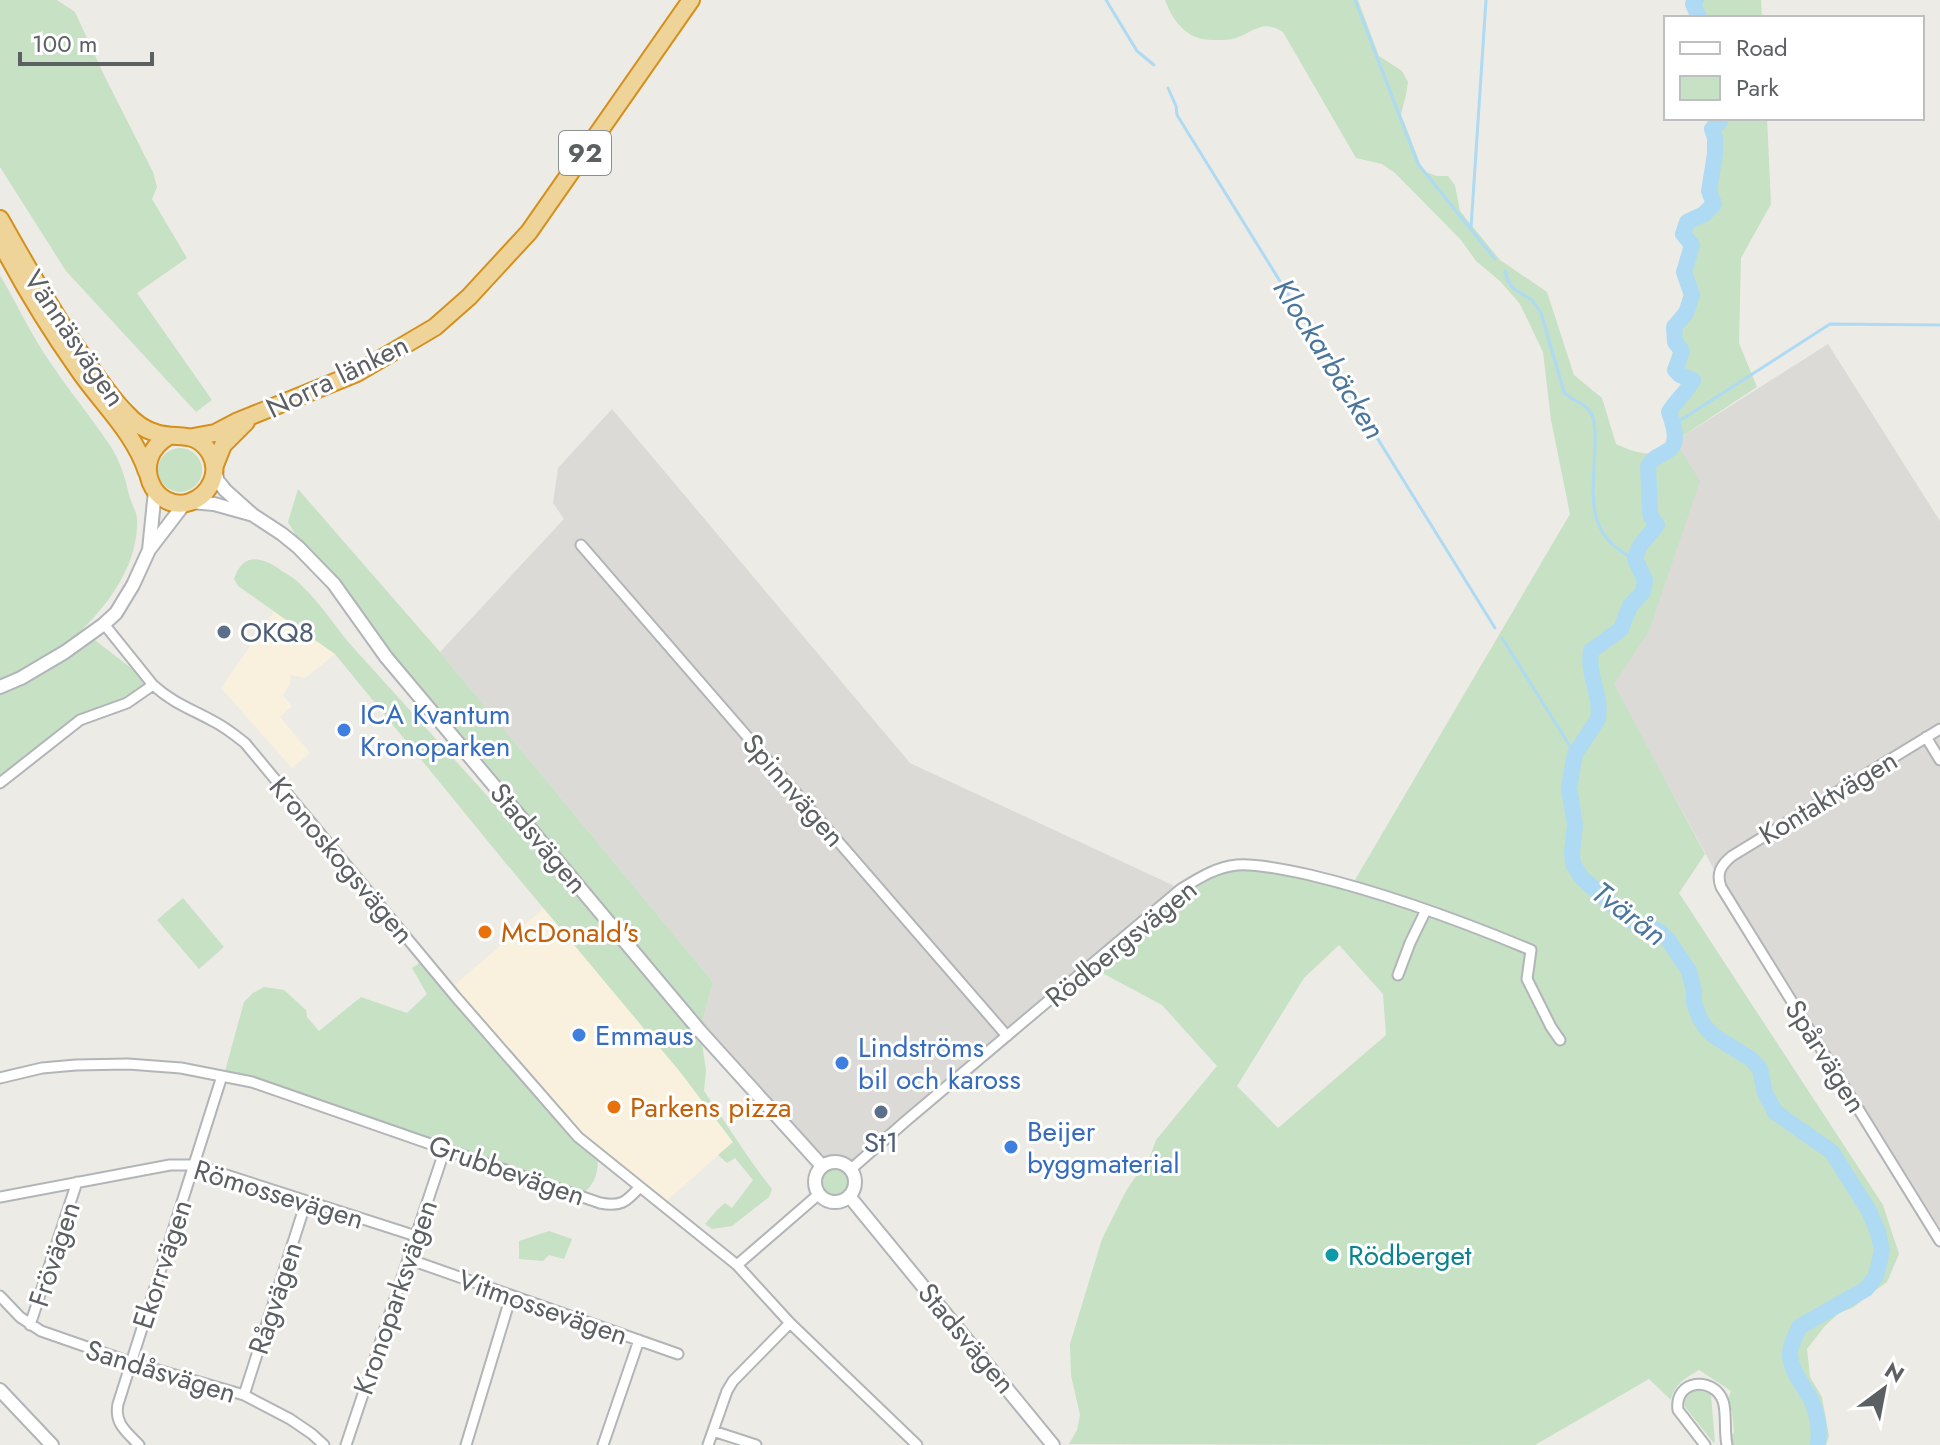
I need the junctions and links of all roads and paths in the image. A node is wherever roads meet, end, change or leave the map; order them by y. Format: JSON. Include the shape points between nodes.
{"nodes":[{"id":1,"x":691,"y":0,"type":"edge"},
{"id":2,"x":0,"y":219,"type":"edge"},
{"id":3,"x":0,"y":241,"type":"edge"},
{"id":4,"x":253,"y":416,"type":"junction"},
{"id":5,"x":169,"y":436,"type":"junction"},
{"id":6,"x":193,"y":437,"type":"junction"},
{"id":7,"x":215,"y":468,"type":"junction"},
{"id":8,"x":152,"y":484,"type":"junction"},
{"id":9,"x":188,"y":503,"type":"junction"},
{"id":10,"x":253,"y":515,"type":"junction"},
{"id":11,"x":581,"y":545,"type":"dead end"},
{"id":12,"x":149,"y":550,"type":"junction"},
{"id":13,"x":104,"y":624,"type":"junction"},
{"id":14,"x":153,"y":685,"type":"junction"},
{"id":15,"x":0,"y":687,"type":"edge"},
{"id":16,"x":1940,"y":729,"type":"edge"},
{"id":17,"x":1926,"y":737,"type":"junction"},
{"id":18,"x":1940,"y":760,"type":"edge"},
{"id":19,"x":0,"y":783,"type":"edge"},
{"id":20,"x":1719,"y":870,"type":"joint"},
{"id":21,"x":1426,"y":910,"type":"junction"},
{"id":22,"x":1398,"y":975,"type":"dead end"},
{"id":23,"x":1007,"y":1036,"type":"junction"},
{"id":24,"x":1560,"y":1040,"type":"dead end"},
{"id":25,"x":222,"y":1076,"type":"junction"},
{"id":26,"x":0,"y":1078,"type":"edge"},
{"id":27,"x":445,"y":1149,"type":"junction"},
{"id":28,"x":195,"y":1165,"type":"junction"},
{"id":29,"x":822,"y":1166,"type":"junction"},
{"id":30,"x":850,"y":1170,"type":"junction"},
{"id":31,"x":77,"y":1182,"type":"junction"},
{"id":32,"x":639,"y":1188,"type":"junction"},
{"id":33,"x":819,"y":1194,"type":"junction"},
{"id":34,"x":849,"y":1196,"type":"junction"},
{"id":35,"x":0,"y":1197,"type":"edge"},
{"id":36,"x":306,"y":1202,"type":"junction"},
{"id":37,"x":416,"y":1236,"type":"junction"},
{"id":38,"x":1940,"y":1241,"type":"edge"},
{"id":39,"x":408,"y":1259,"type":"junction"},
{"id":40,"x":737,"y":1265,"type":"junction"},
{"id":41,"x":0,"y":1296,"type":"edge"},
{"id":42,"x":511,"y":1296,"type":"junction"},
{"id":43,"x":790,"y":1323,"type":"junction"},
{"id":44,"x":30,"y":1325,"type":"junction"},
{"id":45,"x":639,"y":1340,"type":"junction"},
{"id":46,"x":678,"y":1354,"type":"dead end"},
{"id":47,"x":130,"y":1362,"type":"junction"},
{"id":48,"x":0,"y":1390,"type":"edge"},
{"id":49,"x":244,"y":1395,"type":"junction"},
{"id":50,"x":713,"y":1431,"type":"junction"},
{"id":51,"x":52,"y":1445,"type":"edge"},
{"id":52,"x":139,"y":1445,"type":"edge"},
{"id":53,"x":324,"y":1445,"type":"edge"},
{"id":54,"x":346,"y":1445,"type":"edge"},
{"id":55,"x":466,"y":1445,"type":"edge"},
{"id":56,"x":603,"y":1445,"type":"edge"},
{"id":57,"x":708,"y":1445,"type":"edge"},
{"id":58,"x":756,"y":1445,"type":"edge"},
{"id":59,"x":917,"y":1445,"type":"edge"},
{"id":60,"x":1053,"y":1445,"type":"edge"},
{"id":61,"x":1705,"y":1445,"type":"edge"},
{"id":62,"x":1727,"y":1445,"type":"edge"}],
"edges":[{"from":1,"to":4,"type":"highway","name":"Norra länken","number":"92","via":[[529,232],[469,297],[435,327],[357,373]]},
{"from":2,"to":5,"type":"highway","name":"Vännäsvägen","number":"92","via":[[69,337],[115,400],[141,426]]},
{"from":3,"to":8,"type":"highway","name":"Vännäsvägen","via":[[79,371],[136,445]]},
{"from":4,"to":6,"type":"highway","name":"Norra länken","number":"92"},
{"from":4,"to":7,"type":"highway","name":"Norra länken","number":"92","via":[[223,445]]},
{"from":5,"to":6,"type":"highway","number":"92"},
{"from":5,"to":8,"type":"highway","via":[[150,456]]},
{"from":6,"to":7,"type":"highway","via":[[203,444]]},
{"from":7,"to":9,"type":"highway","number":"92","via":[[206,491]]},
{"from":7,"to":10,"type":"main road","name":"Stadsvägen","via":[[225,490]]},
{"from":8,"to":9,"type":"highway","via":[[164,498]]},
{"from":8,"to":12,"type":"main road"},
{"from":9,"to":10,"type":"main road","name":"Stadsvägen"},
{"from":9,"to":12,"type":"main road"},
{"from":10,"to":29,"type":"main road","name":"Stadsvägen","via":[[298,547],[334,584],[386,657],[700,1031]]},
{"from":11,"to":23,"type":"street","name":"Spinnvägen"},
{"from":12,"to":13,"type":"main road","via":[[116,613]]},
{"from":13,"to":14,"type":"street","name":"Kronoskogsvägen"},
{"from":13,"to":15,"type":"main road"},
{"from":14,"to":19,"type":"street","via":[[127,703],[80,720]]},
{"from":14,"to":32,"type":"street","name":"Kronoskogsvägen","via":[[245,743],[561,1118]]},
{"from":16,"to":17,"type":"street","name":"Kontaktvägen"},
{"from":17,"to":18,"type":"street"},
{"from":17,"to":20,"type":"street","name":"Kontaktvägen","via":[[1732,856]]},
{"from":20,"to":38,"type":"street","name":"Spårvägen","via":[[1721,887]]},
{"from":21,"to":22,"type":"street"},
{"from":21,"to":23,"type":"street","name":"Rödbergsvägen","via":[[1288,870],[1238,865],[1205,874]]},
{"from":21,"to":24,"type":"street","name":"Rödbergsvägen","via":[[1531,950],[1527,979]]},
{"from":23,"to":30,"type":"street","name":"Rödbergsvägen"},
{"from":25,"to":26,"type":"street","name":"Grubbevägen","via":[[128,1064],[42,1068]]},
{"from":25,"to":27,"type":"street","name":"Grubbevägen"},
{"from":25,"to":28,"type":"street","name":"Ekorrvägen"},
{"from":27,"to":32,"type":"street","name":"Grubbevägen","via":[[609,1205],[627,1201]]},
{"from":27,"to":37,"type":"street","name":"Kronoparksvägen"},
{"from":28,"to":31,"type":"street","name":"Römossevägen"},
{"from":28,"to":36,"type":"street","name":"Römossevägen"},
{"from":28,"to":47,"type":"street","name":"Ekorrvägen"},
{"from":29,"to":30,"type":"main road","via":[[836,1162]]},
{"from":29,"to":33,"type":"main road","via":[[815,1177]]},
{"from":30,"to":34,"type":"main road","via":[[854,1186]]},
{"from":31,"to":35,"type":"street","name":"Römossevägen"},
{"from":31,"to":44,"type":"street","name":"Frövägen"},
{"from":32,"to":40,"type":"street"},
{"from":33,"to":34,"type":"main road","via":[[834,1201]]},
{"from":33,"to":40,"type":"street"},
{"from":34,"to":60,"type":"main road","name":"Stadsvägen"},
{"from":36,"to":37,"type":"street","name":"Römossevägen"},
{"from":36,"to":49,"type":"street","name":"Rågvägen"},
{"from":37,"to":39,"type":"street","name":"Kronoparksvägen"},
{"from":39,"to":42,"type":"street","name":"Vitmossevägen"},
{"from":39,"to":54,"type":"street","name":"Kronoparksvägen"},
{"from":40,"to":43,"type":"street"},
{"from":41,"to":44,"type":"street","name":"Sandåsvägen"},
{"from":42,"to":45,"type":"street","name":"Vitmossevägen"},
{"from":42,"to":55,"type":"street"},
{"from":43,"to":50,"type":"street","via":[[733,1381]]},
{"from":43,"to":59,"type":"street"},
{"from":44,"to":47,"type":"street","name":"Sandåsvägen"},
{"from":45,"to":46,"type":"street","name":"Vitmossevägen"},
{"from":45,"to":56,"type":"street"},
{"from":47,"to":49,"type":"street","name":"Sandåsvägen"},
{"from":47,"to":52,"type":"street","name":"Ekorrvägen","via":[[116,1417]]},
{"from":48,"to":51,"type":"main road"},
{"from":49,"to":53,"type":"street","name":"Sandåsvägen","via":[[290,1419]]},
{"from":50,"to":57,"type":"street"},
{"from":50,"to":58,"type":"street"},
{"from":61,"to":62,"type":"street","via":[[1678,1410],[1679,1395],[1695,1384],[1713,1388],[1723,1399]]}]}
